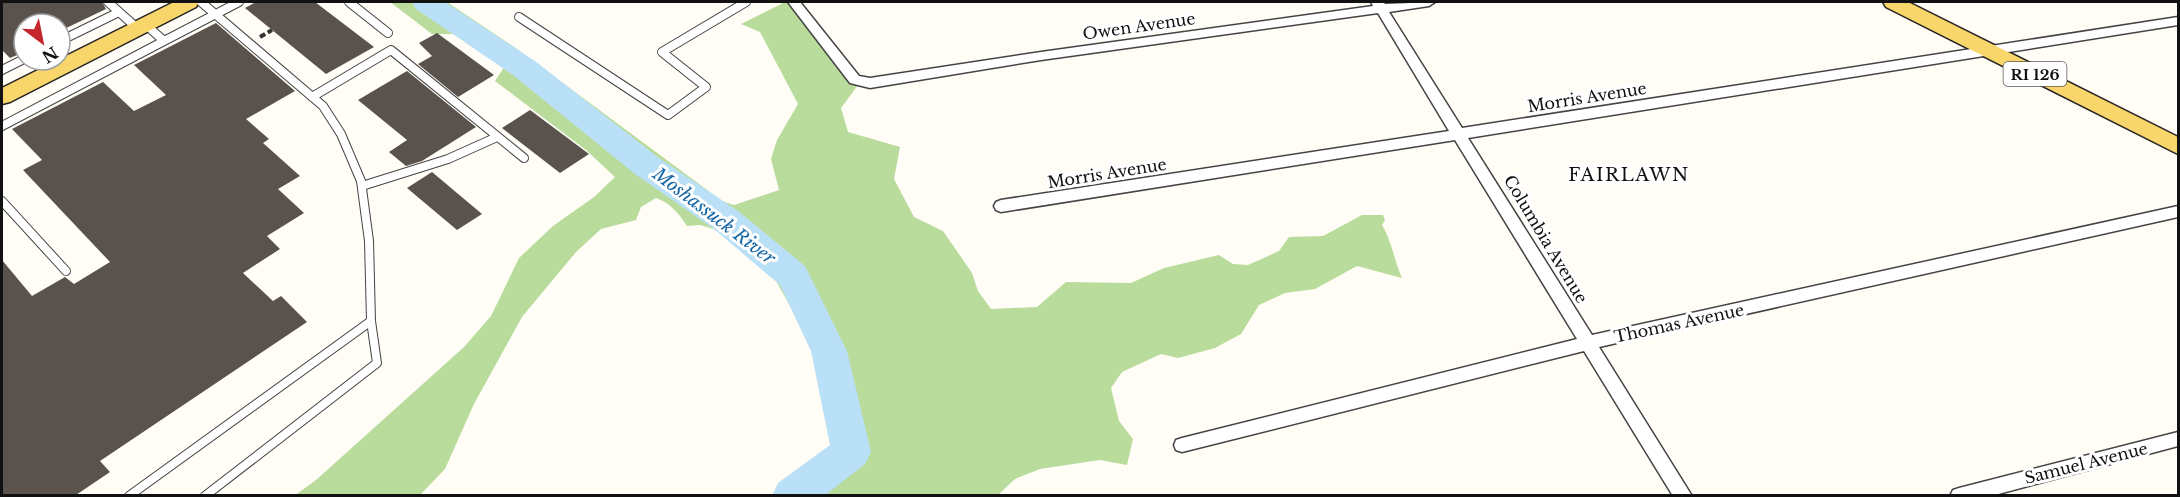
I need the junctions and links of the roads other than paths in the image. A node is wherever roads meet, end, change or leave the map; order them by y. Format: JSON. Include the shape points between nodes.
{"nodes":[{"id":1,"x":108,"y":2,"type":"edge"},
{"id":2,"x":189,"y":2,"type":"edge"},
{"id":3,"x":201,"y":2,"type":"edge"},
{"id":4,"x":239,"y":2,"type":"edge"},
{"id":5,"x":349,"y":2,"type":"edge"},
{"id":6,"x":746,"y":2,"type":"edge"},
{"id":7,"x":794,"y":2,"type":"edge"},
{"id":8,"x":1429,"y":2,"type":"edge"},
{"id":9,"x":1893,"y":2,"type":"edge"},
{"id":10,"x":1379,"y":5,"type":"edge"},
{"id":11,"x":119,"y":12,"type":"junction"},
{"id":12,"x":215,"y":14,"type":"junction"},
{"id":13,"x":519,"y":17,"type":"dead end"},
{"id":14,"x":2178,"y":21,"type":"edge"},
{"id":15,"x":141,"y":26,"type":"junction"},
{"id":16,"x":388,"y":33,"type":"dead end"},
{"id":17,"x":72,"y":35,"type":"edge"},
{"id":18,"x":164,"y":41,"type":"junction"},
{"id":19,"x":1991,"y":51,"type":"junction"},
{"id":20,"x":72,"y":57,"type":"edge"},
{"id":21,"x":44,"y":72,"type":"edge"},
{"id":22,"x":2,"y":96,"type":"edge"},
{"id":23,"x":312,"y":97,"type":"junction"},
{"id":24,"x":2,"y":126,"type":"edge"},
{"id":25,"x":1461,"y":134,"type":"junction"},
{"id":26,"x":497,"y":137,"type":"junction"},
{"id":27,"x":2178,"y":146,"type":"edge"},
{"id":28,"x":524,"y":158,"type":"dead end"},
{"id":29,"x":362,"y":186,"type":"junction"},
{"id":30,"x":2,"y":201,"type":"edge"},
{"id":31,"x":1001,"y":206,"type":"dead end"},
{"id":32,"x":2178,"y":212,"type":"edge"},
{"id":33,"x":66,"y":270,"type":"dead end"},
{"id":34,"x":371,"y":321,"type":"junction"},
{"id":35,"x":1588,"y":343,"type":"junction"},
{"id":36,"x":2178,"y":439,"type":"edge"},
{"id":37,"x":1182,"y":445,"type":"dead end"},
{"id":38,"x":129,"y":495,"type":"edge"},
{"id":39,"x":205,"y":495,"type":"edge"},
{"id":40,"x":1683,"y":495,"type":"edge"},
{"id":41,"x":1959,"y":495,"type":"edge"}],
"edges":[{"from":1,"to":11,"type":"lane"},
{"from":2,"to":15,"type":"main road"},
{"from":3,"to":12,"type":"lane"},
{"from":4,"to":12,"type":"lane"},
{"from":5,"to":16,"type":"lane"},
{"from":6,"to":13,"type":"lane","via":[[662,52],[706,87],[668,115]]},
{"from":7,"to":10,"type":"street","name":"Owen Avenue","via":[[855,80],[870,83]]},
{"from":8,"to":10,"type":"street","name":"Owen Avenue"},
{"from":9,"to":19,"type":"main road","number":"RI 126"},
{"from":10,"to":25,"type":"street","name":"Columbia Avenue"},
{"from":11,"to":15,"type":"lane"},
{"from":11,"to":17,"type":"lane"},
{"from":12,"to":18,"type":"lane"},
{"from":12,"to":23,"type":"lane"},
{"from":14,"to":19,"type":"street","name":"Morris Avenue"},
{"from":15,"to":18,"type":"lane"},
{"from":15,"to":20,"type":"main road"},
{"from":18,"to":24,"type":"lane"},
{"from":19,"to":25,"type":"street","name":"Morris Avenue"},
{"from":19,"to":27,"type":"main road","number":"RI 126"},
{"from":21,"to":22,"type":"main road"},
{"from":23,"to":26,"type":"lane","via":[[391,50]]},
{"from":23,"to":29,"type":"lane","via":[[323,106],[341,134]]},
{"from":25,"to":31,"type":"street","name":"Morris Avenue"},
{"from":25,"to":35,"type":"street","name":"Columbia Avenue"},
{"from":26,"to":28,"type":"lane"},
{"from":26,"to":29,"type":"lane","via":[[449,159]]},
{"from":29,"to":34,"type":"lane","via":[[369,242]]},
{"from":30,"to":33,"type":"lane"},
{"from":32,"to":35,"type":"street","name":"Thomas Avenue"},
{"from":34,"to":38,"type":"lane"},
{"from":34,"to":39,"type":"lane","via":[[377,363]]},
{"from":35,"to":37,"type":"street","name":"Thomas Avenue"},
{"from":35,"to":40,"type":"street","name":"Columbia Avenue"},
{"from":36,"to":41,"type":"street","name":"Samuel Avenue"}]}
